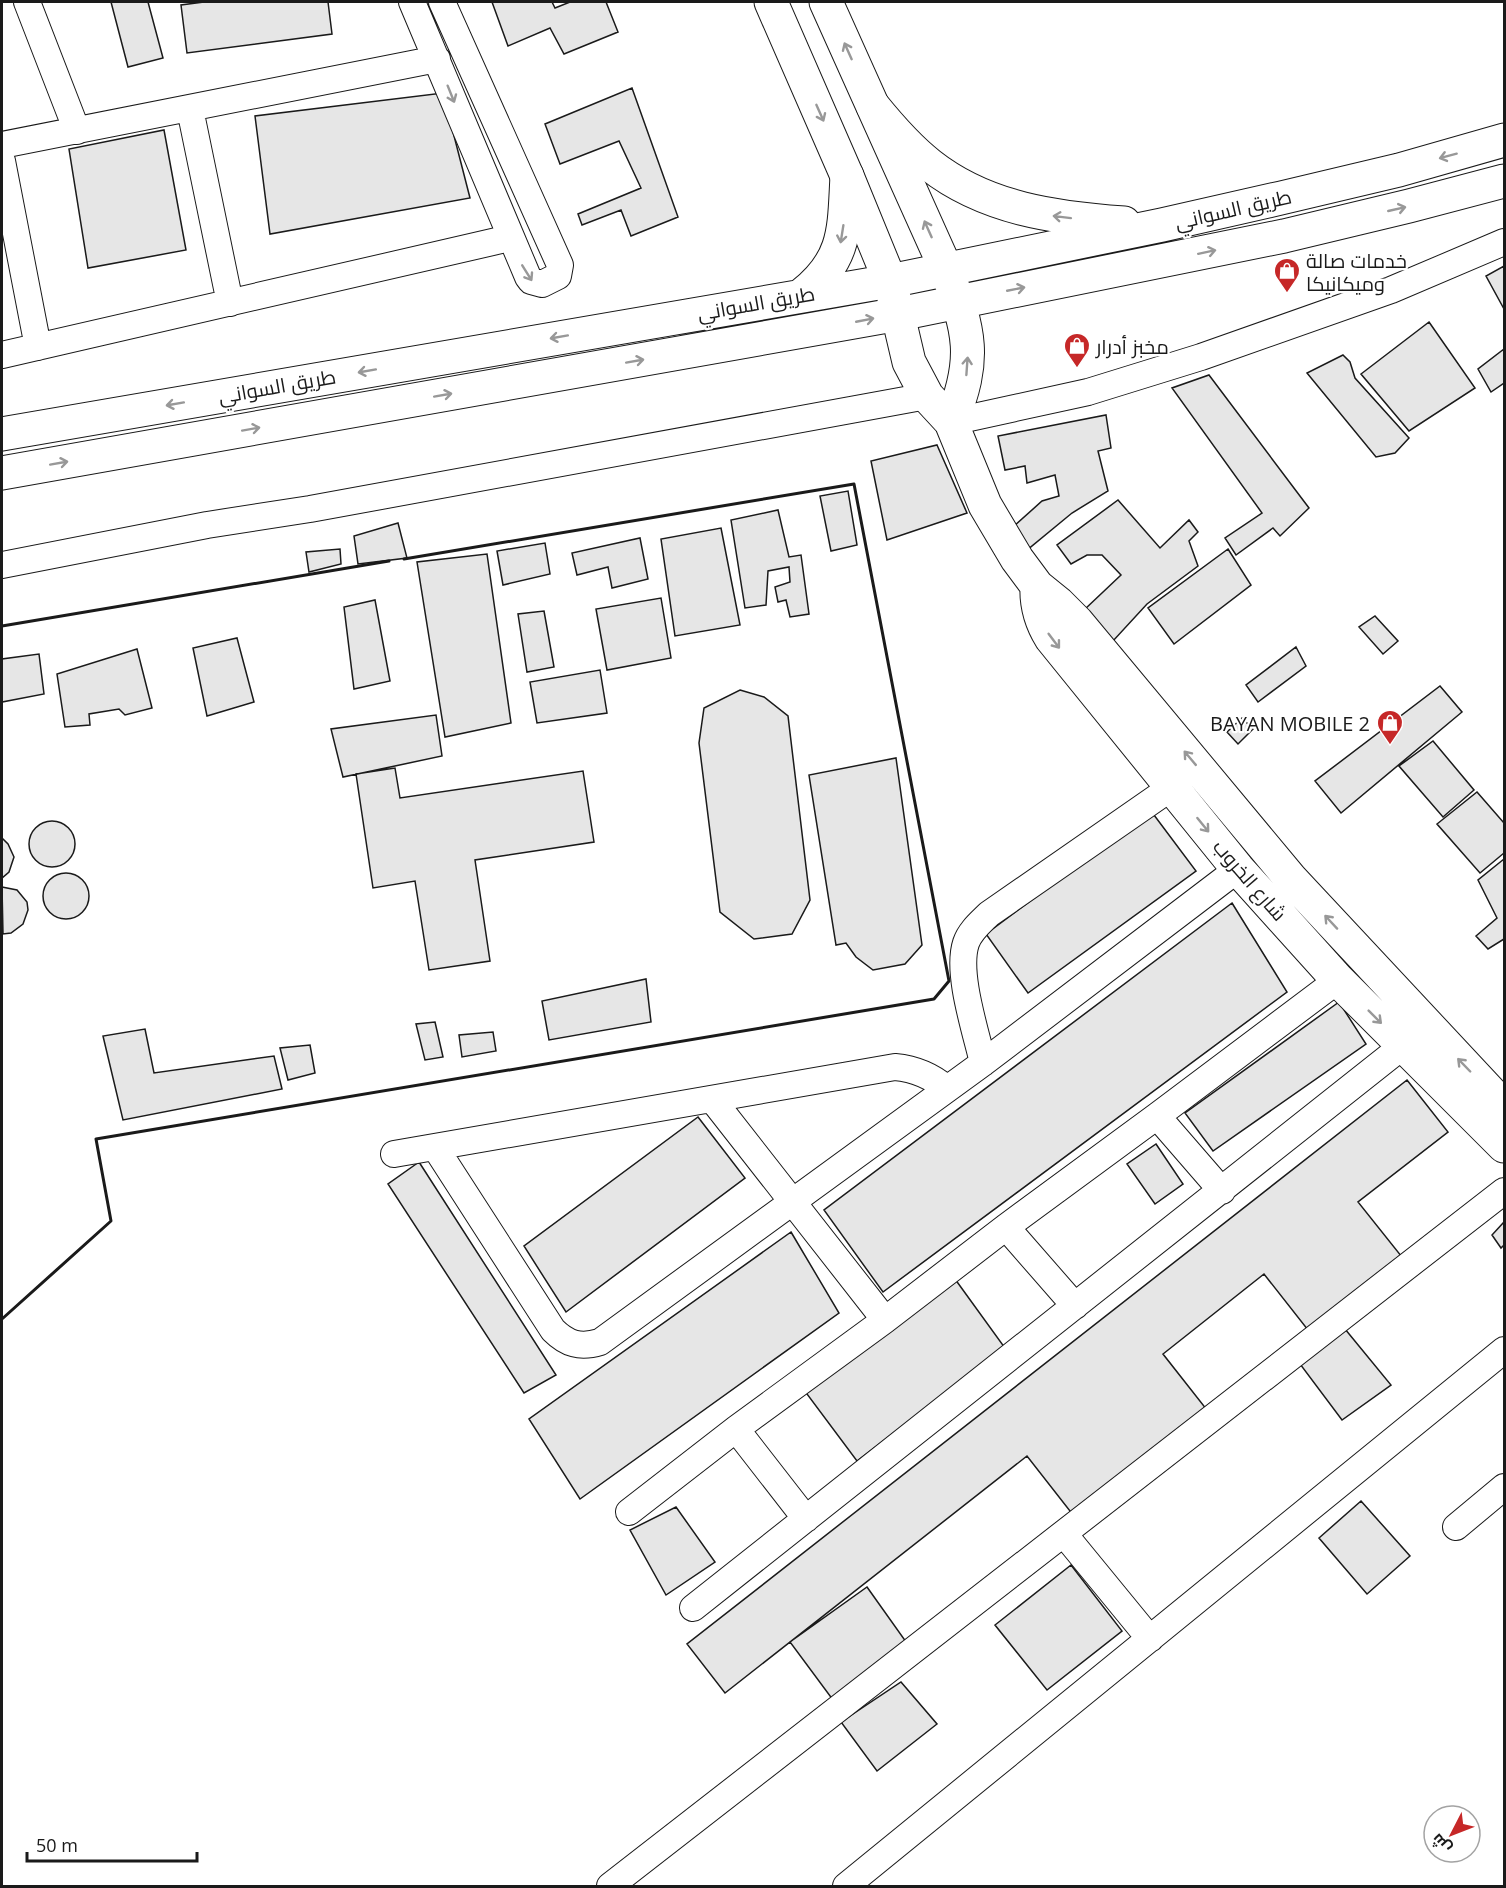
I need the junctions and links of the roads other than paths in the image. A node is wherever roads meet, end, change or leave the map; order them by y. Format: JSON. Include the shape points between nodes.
{"nodes":[{"id":1,"x":27,"y":2,"type":"edge"},
{"id":2,"x":412,"y":2,"type":"edge"},
{"id":3,"x":442,"y":2,"type":"edge"},
{"id":4,"x":771,"y":2,"type":"edge"},
{"id":5,"x":826,"y":2,"type":"edge"},
{"id":6,"x":437,"y":59,"type":"junction"},
{"id":7,"x":873,"y":106,"type":"junction"},
{"id":8,"x":190,"y":109,"type":"junction"},
{"id":9,"x":77,"y":131,"type":"junction"},
{"id":10,"x":1504,"y":140,"type":"edge"},
{"id":11,"x":2,"y":145,"type":"edge"},
{"id":12,"x":2,"y":161,"type":"edge"},
{"id":13,"x":847,"y":176,"type":"junction"},
{"id":14,"x":1504,"y":181,"type":"edge"},
{"id":15,"x":1162,"y":225,"type":"junction"},
{"id":16,"x":510,"y":238,"type":"junction"},
{"id":17,"x":1504,"y":242,"type":"edge"},
{"id":18,"x":946,"y":269,"type":"junction"},
{"id":19,"x":890,"y":281,"type":"junction"},
{"id":20,"x":802,"y":294,"type":"junction"},
{"id":21,"x":959,"y":302,"type":"junction"},
{"id":22,"x":230,"y":303,"type":"junction"},
{"id":23,"x":899,"y":314,"type":"junction"},
{"id":24,"x":38,"y":347,"type":"junction"},
{"id":25,"x":2,"y":355,"type":"edge"},
{"id":26,"x":927,"y":396,"type":"junction"},
{"id":27,"x":951,"y":422,"type":"junction"},
{"id":28,"x":2,"y":434,"type":"edge"},
{"id":29,"x":2,"y":473,"type":"edge"},
{"id":30,"x":2,"y":565,"type":"edge"},
{"id":31,"x":1036,"y":586,"type":"junction"},
{"id":32,"x":1172,"y":787,"type":"junction"},
{"id":33,"x":1238,"y":869,"type":"junction"},
{"id":34,"x":1291,"y":879,"type":"junction"},
{"id":35,"x":1266,"y":900,"type":"junction"},
{"id":36,"x":1338,"y":980,"type":"junction"},
{"id":37,"x":1404,"y":1045,"type":"junction"},
{"id":38,"x":983,"y":1064,"type":"junction"},
{"id":39,"x":947,"y":1089,"type":"junction"},
{"id":40,"x":712,"y":1099,"type":"junction"},
{"id":41,"x":1504,"y":1107,"type":"edge"},
{"id":42,"x":1157,"y":1116,"type":"junction"},
{"id":43,"x":1504,"y":1146,"type":"edge"},
{"id":44,"x":435,"y":1147,"type":"junction"},
{"id":45,"x":394,"y":1154,"type":"dead end"},
{"id":46,"x":1222,"y":1191,"type":"junction"},
{"id":47,"x":1504,"y":1191,"type":"edge"},
{"id":48,"x":792,"y":1202,"type":"junction"},
{"id":49,"x":1005,"y":1227,"type":"junction"},
{"id":50,"x":1075,"y":1306,"type":"junction"},
{"id":51,"x":885,"y":1320,"type":"junction"},
{"id":52,"x":1504,"y":1350,"type":"edge"},
{"id":53,"x":736,"y":1429,"type":"junction"},
{"id":54,"x":1504,"y":1486,"type":"edge"},
{"id":55,"x":628,"y":1512,"type":"dead end"},
{"id":56,"x":806,"y":1519,"type":"junction"},
{"id":57,"x":1456,"y":1527,"type":"dead end"},
{"id":58,"x":1064,"y":1534,"type":"junction"},
{"id":59,"x":693,"y":1608,"type":"dead end"},
{"id":60,"x":1149,"y":1639,"type":"junction"},
{"id":61,"x":610,"y":1887,"type":"edge"},
{"id":62,"x":846,"y":1887,"type":"edge"}],
"edges":[{"from":1,"to":9,"type":"street"},
{"from":2,"to":6,"type":"street"},
{"from":16,"to":3,"type":"street","one_way":true,"via":[[531,281],[542,284],[558,276],[560,265]]},
{"from":4,"to":13,"type":"main road","name":"شارع الخروب","one_way":true},
{"from":7,"to":5,"type":"main road","one_way":true},
{"from":6,"to":8,"type":"street"},
{"from":6,"to":16,"type":"street","one_way":true},
{"from":15,"to":7,"type":"main road","one_way":true,"via":[[1058,217],[1013,207],[969,190],[930,165]]},
{"from":18,"to":7,"type":"main road","one_way":true},
{"from":8,"to":9,"type":"street"},
{"from":8,"to":22,"type":"street"},
{"from":9,"to":11,"type":"street"},
{"from":10,"to":15,"type":"main road","name":"طريق السواني","one_way":true,"via":[[1398,170]]},
{"from":12,"to":24,"type":"street"},
{"from":13,"to":19,"type":"main road","name":"شارع الخروب"},
{"from":13,"to":20,"type":"main road","one_way":true,"via":[[840,245],[832,265]]},
{"from":21,"to":14,"type":"main road","name":"طريق السواني","one_way":true,"via":[[1284,236]]},
{"from":15,"to":18,"type":"main road","name":"طريق السواني"},
{"from":16,"to":22,"type":"street"},
{"from":17,"to":27,"type":"street","via":[[1391,290],[1202,357],[1088,392]]},
{"from":18,"to":19,"type":"main road","name":"طريق السواني"},
{"from":18,"to":21,"type":"main road"},
{"from":19,"to":20,"type":"main road","name":"طريق السواني"},
{"from":19,"to":23,"type":"main road","name":"شارع الخروب"},
{"from":20,"to":28,"type":"main road","name":"طريق السواني","one_way":true},
{"from":21,"to":23,"type":"main road","name":"طريق السواني"},
{"from":27,"to":21,"type":"main road","one_way":true,"via":[[961,397],[968,359],[968,338]]},
{"from":22,"to":24,"type":"street"},
{"from":23,"to":26,"type":"main road","name":"شارع الخروب","via":[[909,362]]},
{"from":29,"to":23,"type":"main road","name":"طريق السواني","one_way":true},
{"from":24,"to":25,"type":"street"},
{"from":26,"to":27,"type":"main road","name":"شارع الخروب"},
{"from":26,"to":30,"type":"street"},
{"from":27,"to":31,"type":"main road","name":"شارع الخروب","via":[[985,504]]},
{"from":31,"to":32,"type":"main road","name":"شارع الخروب","one_way":true,"via":[[1039,613],[1051,638]]},
{"from":34,"to":31,"type":"main road","name":"شارع الخروب","one_way":true,"via":[[1077,622]]},
{"from":32,"to":33,"type":"main road","name":"شارع الخروب","one_way":true},
{"from":32,"to":38,"type":"street","via":[[976,926],[966,941],[962,958]]},
{"from":33,"to":35,"type":"main road","name":"شارع الخروب"},
{"from":33,"to":38,"type":"street"},
{"from":34,"to":35,"type":"main road"},
{"from":41,"to":34,"type":"main road","name":"شارع الخروب","one_way":true},
{"from":35,"to":36,"type":"main road","name":"شارع الخروب"},
{"from":36,"to":37,"type":"main road","name":"شارع الخروب","one_way":true},
{"from":36,"to":42,"type":"street"},
{"from":37,"to":43,"type":"main road","name":"شارع الخروب"},
{"from":37,"to":46,"type":"street"},
{"from":38,"to":39,"type":"street"},
{"from":39,"to":40,"type":"street","via":[[923,1073],[895,1067]]},
{"from":39,"to":48,"type":"street"},
{"from":40,"to":44,"type":"street"},
{"from":40,"to":48,"type":"street"},
{"from":42,"to":46,"type":"street"},
{"from":42,"to":49,"type":"street"},
{"from":44,"to":45,"type":"street"},
{"from":44,"to":48,"type":"street","via":[[553,1330],[574,1345],[600,1342]]},
{"from":46,"to":50,"type":"street"},
{"from":47,"to":58,"type":"street"},
{"from":48,"to":51,"type":"street"},
{"from":49,"to":50,"type":"street"},
{"from":49,"to":51,"type":"street"},
{"from":50,"to":56,"type":"street"},
{"from":51,"to":53,"type":"street"},
{"from":52,"to":60,"type":"street"},
{"from":53,"to":55,"type":"street"},
{"from":53,"to":56,"type":"street"},
{"from":54,"to":57,"type":"street"},
{"from":56,"to":59,"type":"street"},
{"from":58,"to":60,"type":"street"},
{"from":58,"to":61,"type":"street"},
{"from":60,"to":62,"type":"street"}]}
